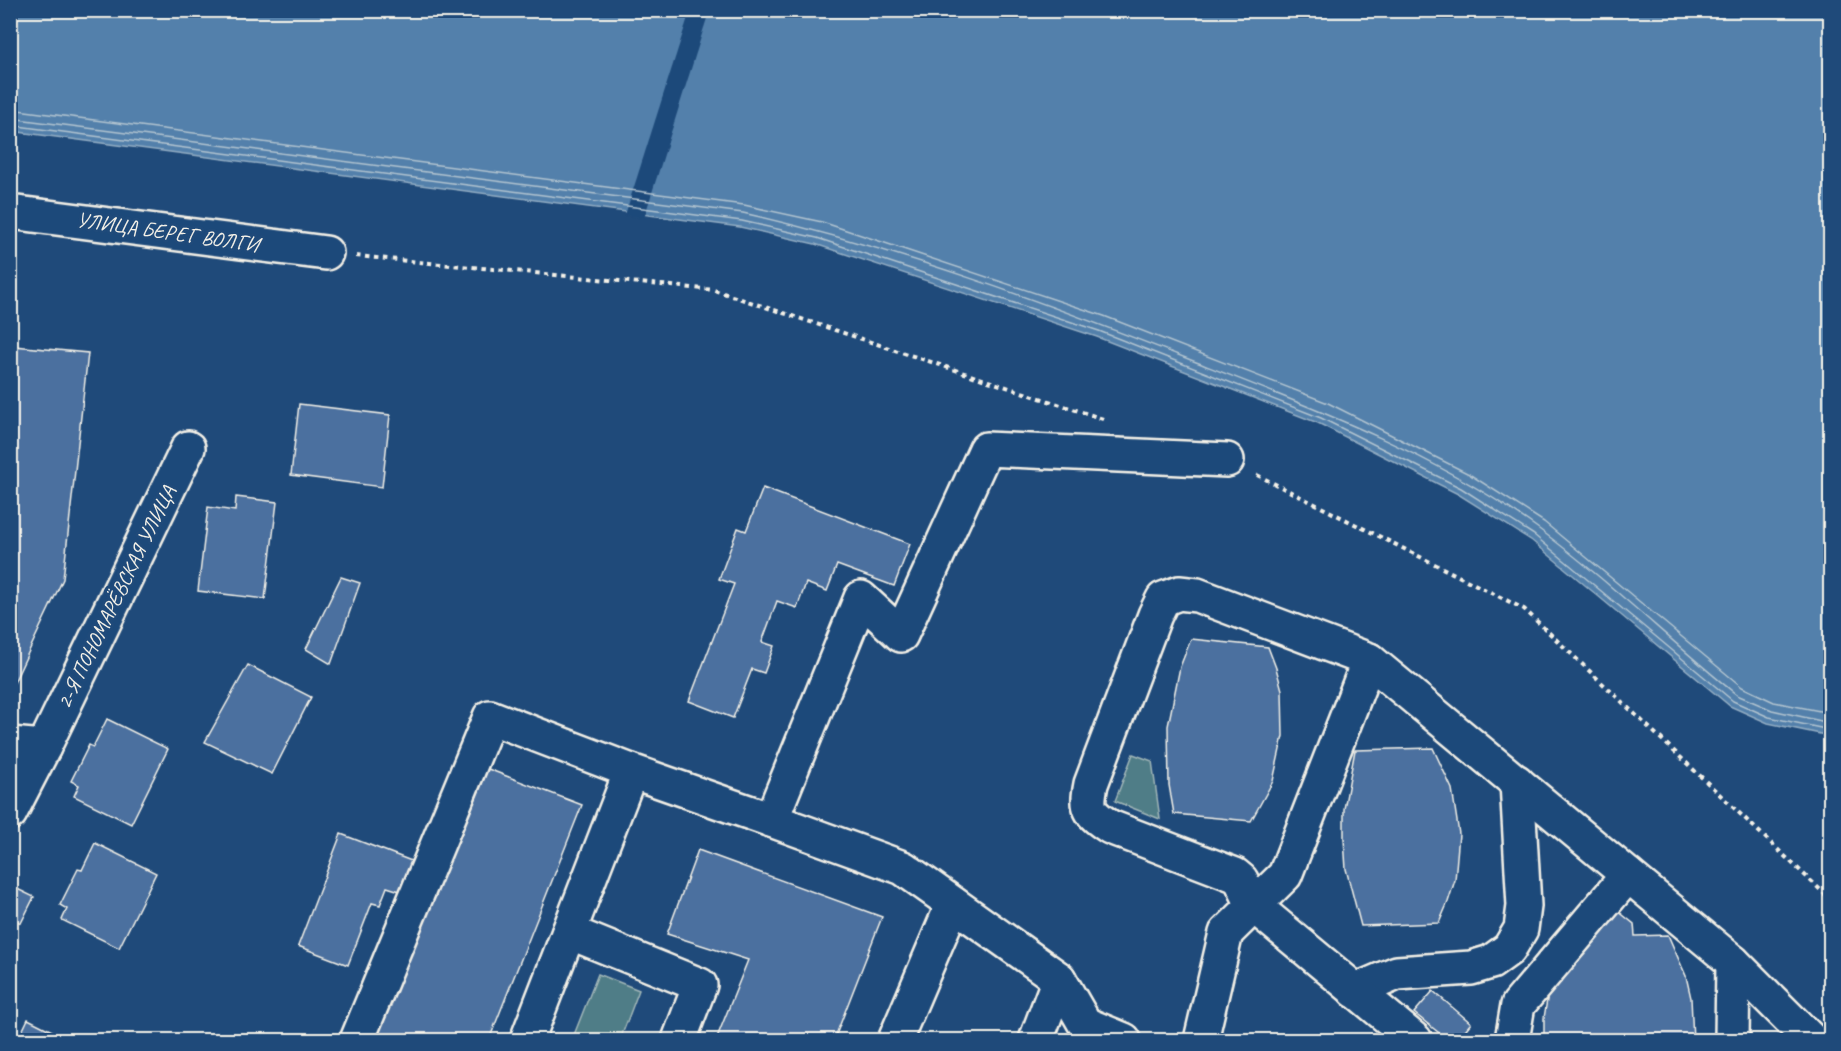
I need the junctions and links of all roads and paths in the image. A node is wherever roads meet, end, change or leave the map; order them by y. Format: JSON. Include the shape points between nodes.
{"nodes":[{"id":1,"x":10,"y":212,"type":"edge"},
{"id":2,"x":326,"y":253,"type":"dead end"},
{"id":3,"x":188,"y":448,"type":"dead end"},
{"id":4,"x":1227,"y":460,"type":"dead end"},
{"id":5,"x":1369,"y":660,"type":"junction"},
{"id":6,"x":10,"y":744,"type":"edge"},
{"id":7,"x":44,"y":747,"type":"junction"},
{"id":8,"x":631,"y":771,"type":"junction"},
{"id":9,"x":1517,"y":782,"type":"junction"},
{"id":10,"x":10,"y":813,"type":"edge"},
{"id":11,"x":771,"y":820,"type":"junction"},
{"id":12,"x":1628,"y":874,"type":"junction"},
{"id":13,"x":953,"y":904,"type":"junction"},
{"id":14,"x":1253,"y":906,"type":"junction"},
{"id":15,"x":569,"y":932,"type":"junction"},
{"id":16,"x":1733,"y":962,"type":"junction"},
{"id":17,"x":1059,"y":979,"type":"junction"},
{"id":18,"x":1355,"y":991,"type":"junction"},
{"id":19,"x":357,"y":1041,"type":"edge"},
{"id":20,"x":527,"y":1041,"type":"edge"},
{"id":21,"x":679,"y":1041,"type":"edge"},
{"id":22,"x":895,"y":1041,"type":"edge"},
{"id":23,"x":1036,"y":1041,"type":"edge"},
{"id":24,"x":1124,"y":1041,"type":"edge"},
{"id":25,"x":1201,"y":1041,"type":"edge"},
{"id":26,"x":1415,"y":1041,"type":"edge"},
{"id":27,"x":1512,"y":1041,"type":"edge"},
{"id":28,"x":1732,"y":1041,"type":"edge"},
{"id":29,"x":1811,"y":1041,"type":"edge"}],
"edges":[{"from":1,"to":2,"type":"street","name":"УЛИЦА БЕРЕГ ВОЛГИ"},
{"from":3,"to":7,"type":"street","name":"2-Я ПОНОМАРЁВСКАЯ УЛИЦА"},
{"from":4,"to":11,"type":"street","via":[[986,449],[901,635],[861,598]]},
{"from":5,"to":9,"type":"street"},
{"from":5,"to":14,"type":"street","via":[[1285,875]]},
{"from":5,"to":14,"type":"street","via":[[1197,595],[1179,593],[1163,599],[1155,615],[1091,784],[1088,801],[1092,815],[1110,827],[1234,874]]},
{"from":6,"to":7,"type":"street"},
{"from":7,"to":10,"type":"street","name":"2-Я ПОНОМАРЁВСКАЯ УЛИЦА"},
{"from":8,"to":11,"type":"street"},
{"from":8,"to":15,"type":"street"},
{"from":8,"to":19,"type":"street","via":[[490,717]]},
{"from":9,"to":12,"type":"street"},
{"from":9,"to":18,"type":"street","via":[[1524,906],[1521,929],[1509,949],[1491,962],[1471,968],[1397,973]]},
{"from":11,"to":13,"type":"street","via":[[903,868]]},
{"from":12,"to":16,"type":"street"},
{"from":12,"to":27,"type":"street","via":[[1518,1005]]},
{"from":13,"to":17,"type":"street"},
{"from":13,"to":22,"type":"street"},
{"from":14,"to":18,"type":"street"},
{"from":14,"to":25,"type":"street","via":[[1226,933]]},
{"from":15,"to":20,"type":"street"},
{"from":15,"to":21,"type":"street","via":[[700,985]]},
{"from":16,"to":28,"type":"street"},
{"from":16,"to":29,"type":"street"},
{"from":17,"to":23,"type":"street"},
{"from":17,"to":24,"type":"street","via":[[1085,1024]]},
{"from":18,"to":26,"type":"street"}]}
